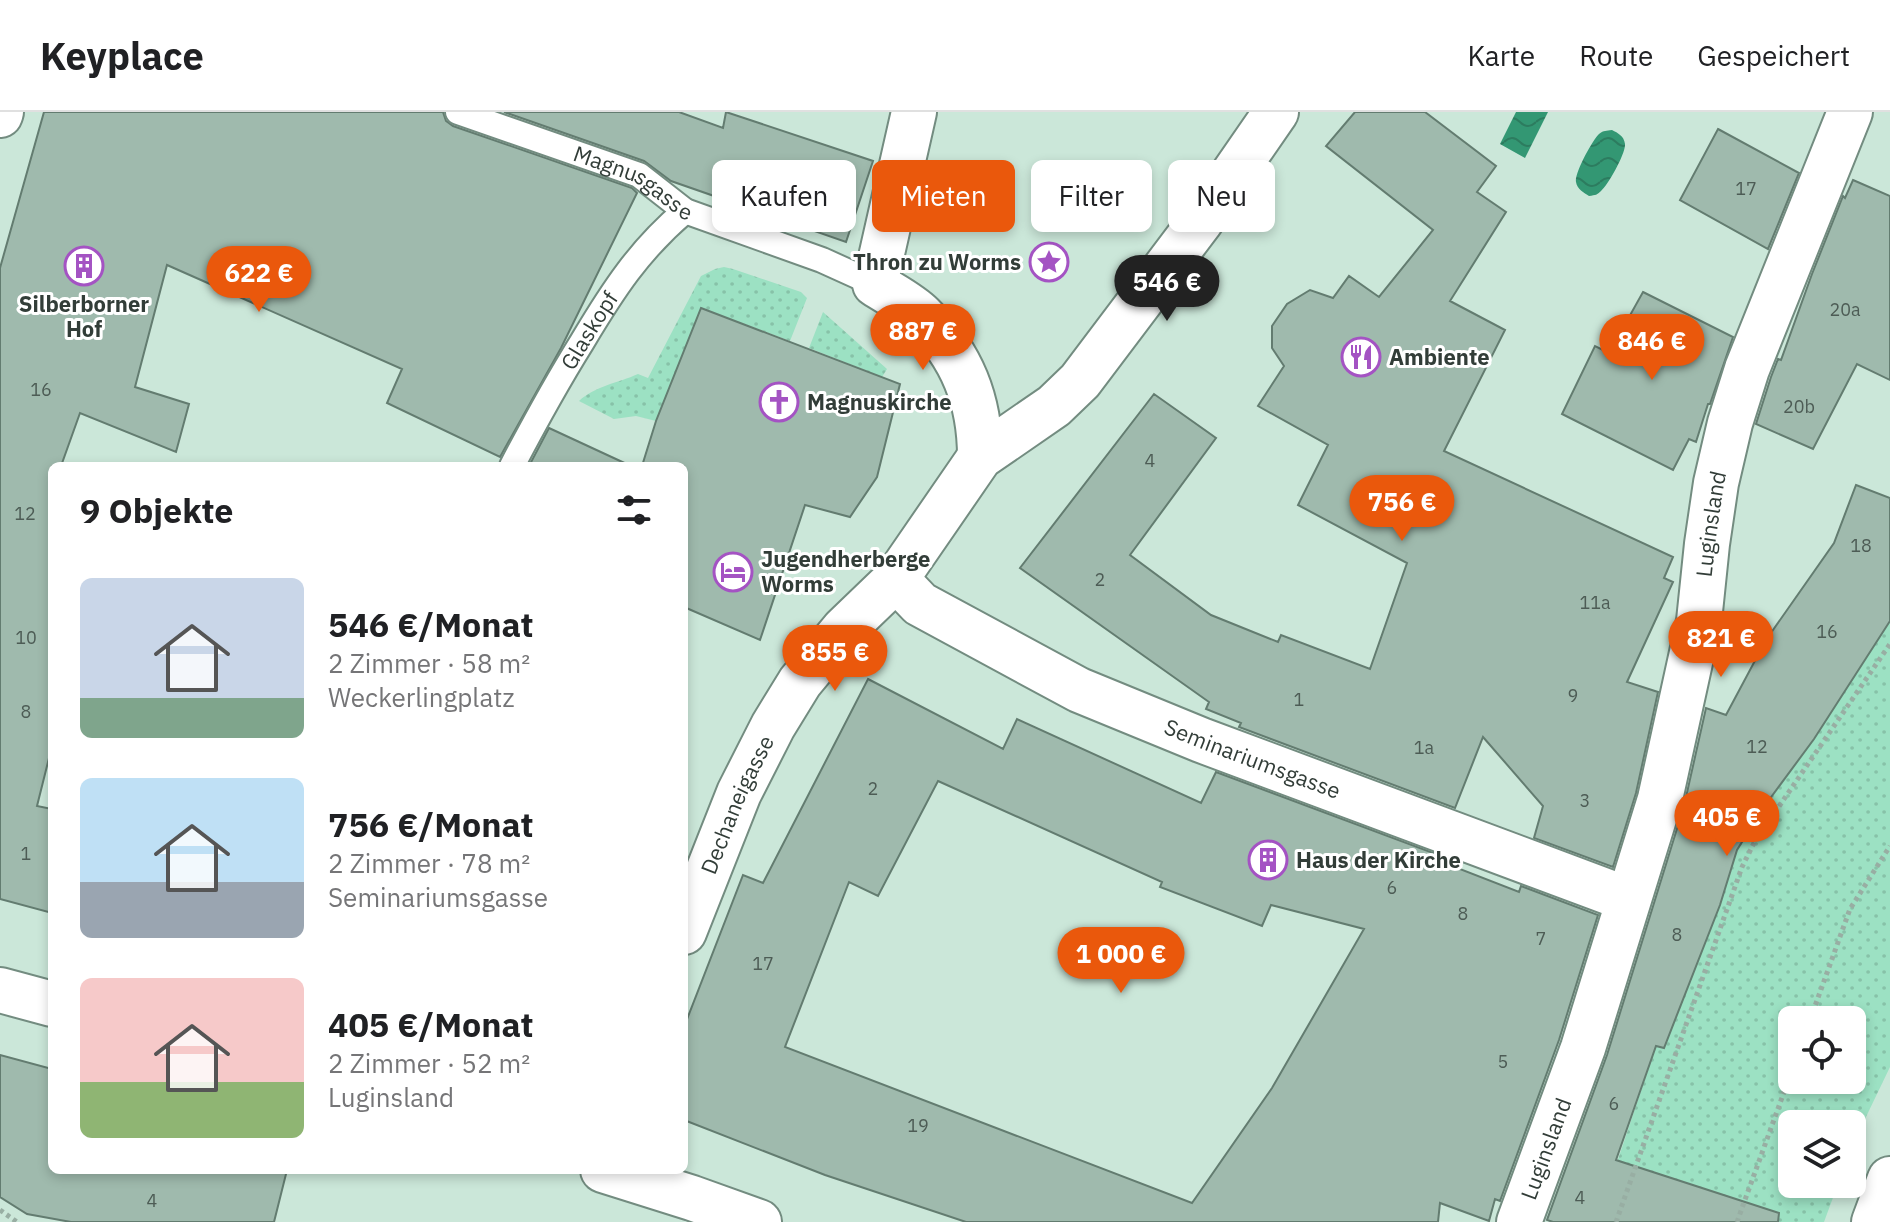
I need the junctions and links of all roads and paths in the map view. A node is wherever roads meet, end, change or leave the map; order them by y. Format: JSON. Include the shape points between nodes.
{"nodes":[{"id":1,"x":458,"y":112,"type":"edge"},
{"id":2,"x":914,"y":112,"type":"edge"},
{"id":3,"x":1276,"y":112,"type":"edge"},
{"id":4,"x":1850,"y":112,"type":"edge"},
{"id":5,"x":685,"y":211,"type":"junction"},
{"id":6,"x":875,"y":284,"type":"junction"},
{"id":7,"x":980,"y":457,"type":"junction"},
{"id":8,"x":514,"y":462,"type":"edge"},
{"id":9,"x":896,"y":579,"type":"junction"},
{"id":10,"x":1890,"y":644,"type":"edge"},
{"id":11,"x":1890,"y":846,"type":"edge"},
{"id":12,"x":1627,"y":899,"type":"junction"},
{"id":13,"x":688,"y":922,"type":"edge"},
{"id":14,"x":0,"y":990,"type":"edge"},
{"id":15,"x":48,"y":1003,"type":"edge"},
{"id":16,"x":1815,"y":1006,"type":"edge"},
{"id":17,"x":1783,"y":1094,"type":"edge"},
{"id":18,"x":616,"y":1174,"type":"edge"},
{"id":19,"x":1890,"y":1179,"type":"edge"},
{"id":20,"x":0,"y":1210,"type":"edge"},
{"id":21,"x":17,"y":1222,"type":"edge"},
{"id":22,"x":759,"y":1222,"type":"edge"},
{"id":23,"x":1519,"y":1222,"type":"edge"},
{"id":24,"x":1616,"y":1222,"type":"edge"},
{"id":25,"x":1737,"y":1222,"type":"edge"},
{"id":26,"x":1874,"y":1222,"type":"edge"}],
"edges":[{"from":1,"to":5,"type":"lane","name":"Magnusgasse","via":[[639,175]]},
{"from":2,"to":6,"type":"street"},
{"from":3,"to":7,"type":"street","via":[[1080,381],[1054,406]]},
{"from":4,"to":12,"type":"street","name":"Luginsland","via":[[1730,423],[1716,483],[1699,621],[1660,799]]},
{"from":5,"to":6,"type":"lane","name":"Magnusgasse"},
{"from":5,"to":8,"type":"lane","name":"Glaskopf","via":[[659,233],[611,294]]},
{"from":6,"to":7,"type":"street","name":"Magnusgasse","via":[[920,314],[965,376],[976,406]]},
{"from":7,"to":9,"type":"street","name":"Dechaneigasse"},
{"from":9,"to":12,"type":"street","name":"Seminariumsgasse","via":[[920,604],[1079,690]]},
{"from":9,"to":13,"type":"street","name":"Dechaneigasse","via":[[820,657],[773,726],[739,793]]},
{"from":10,"to":24,"type":"path","via":[[1742,867]]},
{"from":11,"to":16,"type":"path","via":[[1850,909]]},
{"from":12,"to":23,"type":"street","name":"Luginsland","via":[[1583,1048]]},
{"from":14,"to":15,"type":"street"},
{"from":17,"to":25,"type":"path"},
{"from":18,"to":22,"type":"street"},
{"from":19,"to":26,"type":"street"},
{"from":20,"to":21,"type":"path"}]}
